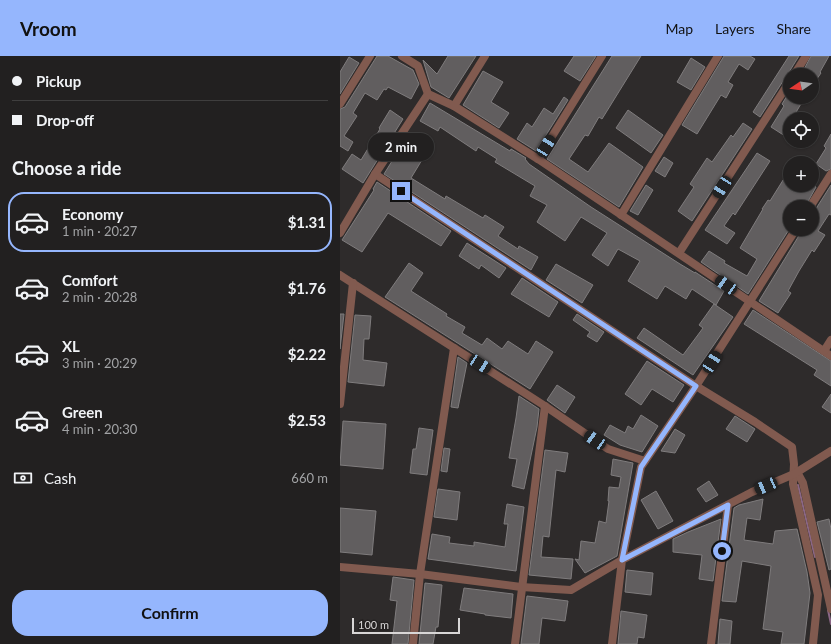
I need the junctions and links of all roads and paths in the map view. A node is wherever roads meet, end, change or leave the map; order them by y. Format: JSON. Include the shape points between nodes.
{"nodes":[{"id":1,"x":370,"y":56,"type":"edge"},
{"id":2,"x":402,"y":56,"type":"edge"},
{"id":3,"x":485,"y":56,"type":"edge"},
{"id":4,"x":602,"y":56,"type":"edge"},
{"id":5,"x":718,"y":56,"type":"edge"},
{"id":6,"x":806,"y":56,"type":"edge"},
{"id":7,"x":798,"y":68,"type":"edge"},
{"id":8,"x":783,"y":92,"type":"edge"},
{"id":9,"x":428,"y":94,"type":"junction"},
{"id":10,"x":340,"y":104,"type":"edge"},
{"id":11,"x":454,"y":106,"type":"junction"},
{"id":12,"x":538,"y":159,"type":"junction"},
{"id":13,"x":375,"y":174,"type":"junction"},
{"id":14,"x":831,"y":174,"type":"edge"},
{"id":15,"x":814,"y":200,"type":"edge"},
{"id":16,"x":621,"y":215,"type":"junction"},
{"id":17,"x":340,"y":234,"type":"edge"},
{"id":18,"x":792,"y":236,"type":"edge"},
{"id":19,"x":679,"y":253,"type":"junction"},
{"id":20,"x":340,"y":275,"type":"edge"},
{"id":21,"x":353,"y":283,"type":"junction"},
{"id":22,"x":750,"y":302,"type":"junction"},
{"id":23,"x":831,"y":340,"type":"edge"},
{"id":24,"x":454,"y":348,"type":"junction"},
{"id":25,"x":827,"y":354,"type":"edge"},
{"id":26,"x":696,"y":386,"type":"junction"},
{"id":27,"x":340,"y":404,"type":"edge"},
{"id":28,"x":545,"y":406,"type":"junction"},
{"id":29,"x":831,"y":451,"type":"edge"},
{"id":30,"x":645,"y":461,"type":"junction"},
{"id":31,"x":795,"y":473,"type":"junction"},
{"id":32,"x":728,"y":505,"type":"junction"},
{"id":33,"x":622,"y":560,"type":"junction"},
{"id":34,"x":340,"y":567,"type":"edge"},
{"id":35,"x":420,"y":574,"type":"junction"},
{"id":36,"x":521,"y":587,"type":"junction"},
{"id":37,"x":827,"y":593,"type":"junction"},
{"id":38,"x":818,"y":595,"type":"junction"},
{"id":39,"x":831,"y":609,"type":"edge"},
{"id":40,"x":413,"y":644,"type":"edge"},
{"id":41,"x":515,"y":644,"type":"edge"},
{"id":42,"x":612,"y":644,"type":"edge"},
{"id":43,"x":711,"y":644,"type":"edge"},
{"id":44,"x":813,"y":644,"type":"edge"}],
"edges":[{"from":1,"to":10,"type":"street"},
{"from":2,"to":9,"type":"street","via":[[418,66]]},
{"from":3,"to":11,"type":"street"},
{"from":4,"to":12,"type":"street"},
{"from":5,"to":16,"type":"street"},
{"from":6,"to":7,"type":"street"},
{"from":8,"to":19,"type":"street"},
{"from":9,"to":11,"type":"street"},
{"from":9,"to":13,"type":"street"},
{"from":11,"to":12,"type":"street"},
{"from":12,"to":16,"type":"street"},
{"from":13,"to":17,"type":"street"},
{"from":13,"to":26,"type":"street"},
{"from":14,"to":15,"type":"street"},
{"from":16,"to":19,"type":"street"},
{"from":18,"to":22,"type":"street"},
{"from":19,"to":22,"type":"street"},
{"from":20,"to":21,"type":"street"},
{"from":21,"to":24,"type":"street"},
{"from":21,"to":27,"type":"street"},
{"from":22,"to":25,"type":"street"},
{"from":22,"to":26,"type":"street"},
{"from":23,"to":25,"type":"street"},
{"from":24,"to":28,"type":"street"},
{"from":24,"to":35,"type":"street"},
{"from":26,"to":30,"type":"street"},
{"from":26,"to":31,"type":"street","via":[[792,447]]},
{"from":28,"to":30,"type":"street","via":[[608,449]]},
{"from":28,"to":36,"type":"street"},
{"from":29,"to":31,"type":"street"},
{"from":30,"to":33,"type":"street","via":[[641,467]]},
{"from":31,"to":32,"type":"street"},
{"from":31,"to":37,"type":"street","via":[[803,482]]},
{"from":31,"to":38,"type":"street","via":[[793,484]]},
{"from":32,"to":33,"type":"street"},
{"from":32,"to":43,"type":"street"},
{"from":33,"to":36,"type":"street","via":[[571,590]]},
{"from":33,"to":42,"type":"street"},
{"from":34,"to":35,"type":"street"},
{"from":35,"to":36,"type":"street"},
{"from":35,"to":40,"type":"street"},
{"from":36,"to":41,"type":"street"},
{"from":37,"to":38,"type":"street"},
{"from":37,"to":39,"type":"street"},
{"from":38,"to":44,"type":"street"}]}
